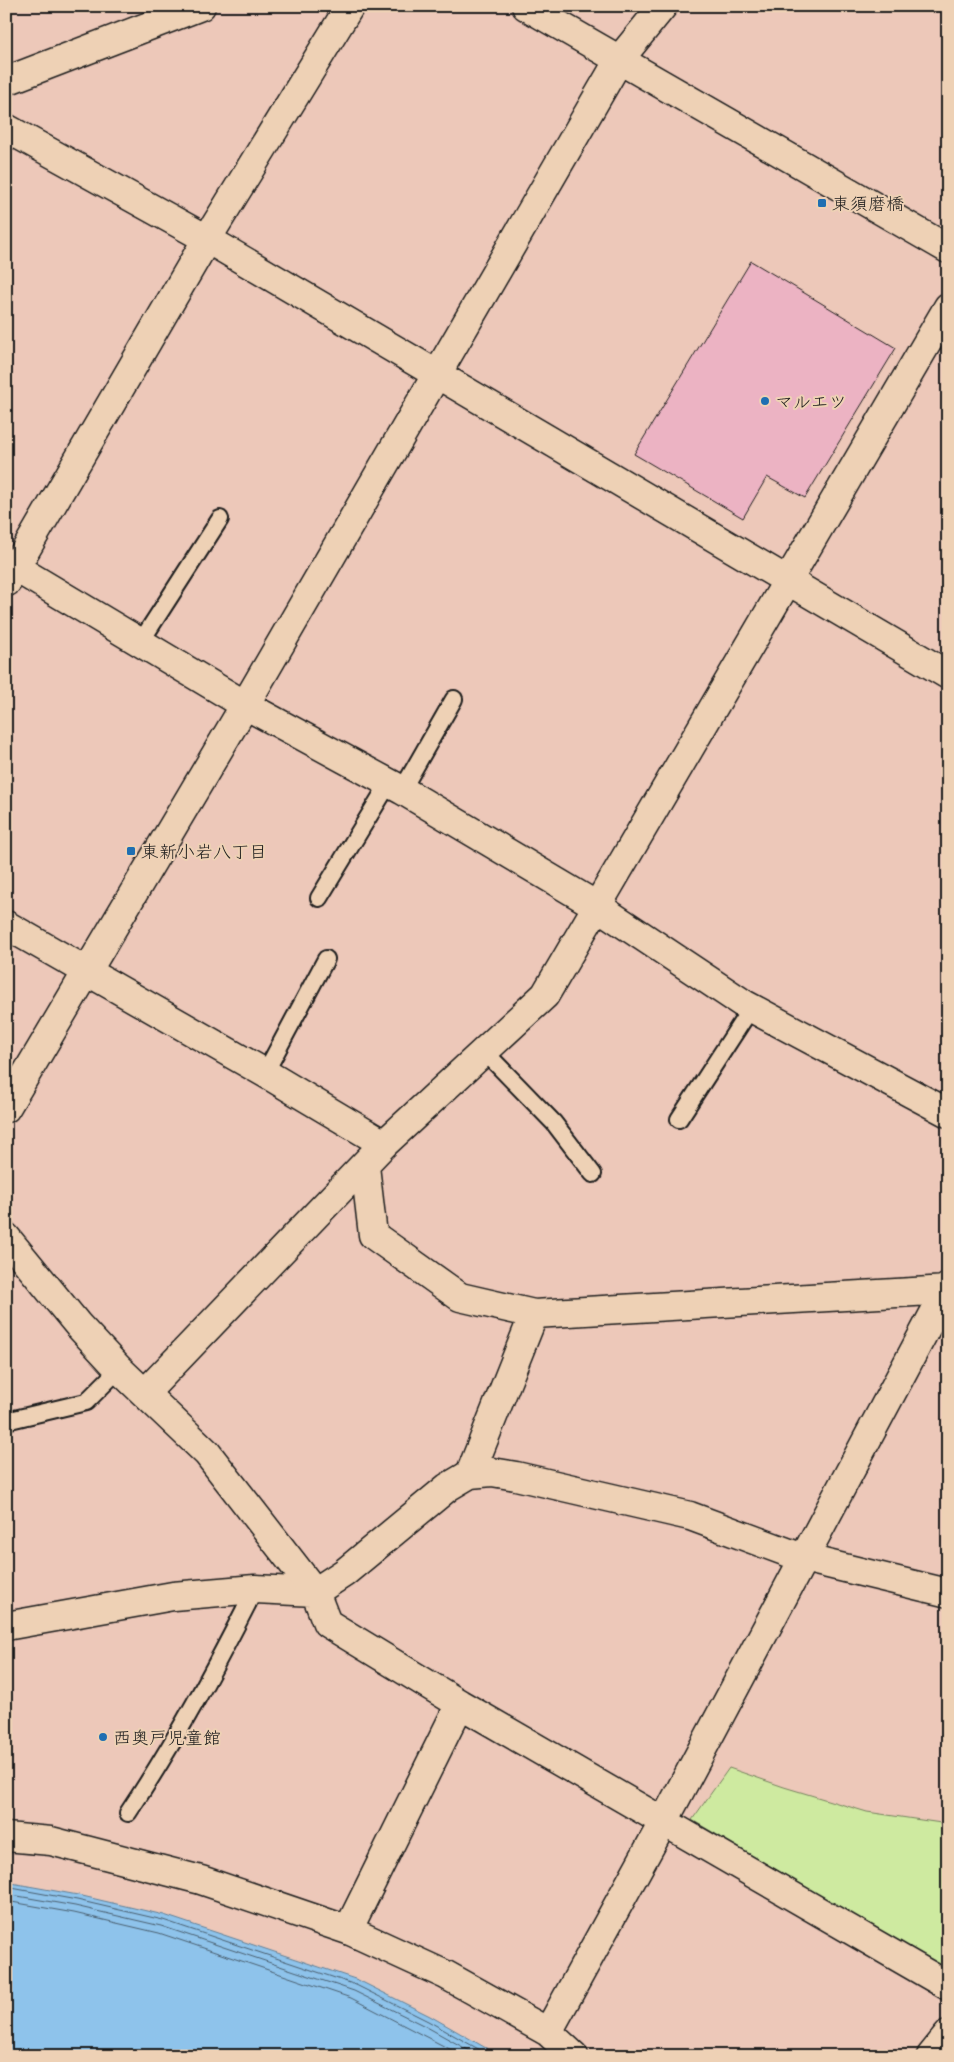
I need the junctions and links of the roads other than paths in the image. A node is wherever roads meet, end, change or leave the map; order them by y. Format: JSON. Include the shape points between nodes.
{"nodes":[{"id":1,"x":201,"y":6,"type":"edge"},
{"id":2,"x":350,"y":6,"type":"edge"},
{"id":3,"x":526,"y":6,"type":"edge"},
{"id":4,"x":663,"y":6,"type":"edge"},
{"id":5,"x":619,"y":60,"type":"junction"},
{"id":6,"x":6,"y":81,"type":"edge"},
{"id":7,"x":6,"y":128,"type":"edge"},
{"id":8,"x":206,"y":239,"type":"junction"},
{"id":9,"x":948,"y":249,"type":"edge"},
{"id":10,"x":948,"y":307,"type":"edge"},
{"id":11,"x":438,"y":374,"type":"junction"},
{"id":12,"x":220,"y":519,"type":"dead end"},
{"id":13,"x":9,"y":571,"type":"edge"},
{"id":14,"x":788,"y":580,"type":"junction"},
{"id":15,"x":140,"y":643,"type":"junction"},
{"id":16,"x":948,"y":675,"type":"edge"},
{"id":17,"x":454,"y":699,"type":"dead end"},
{"id":18,"x":245,"y":705,"type":"junction"},
{"id":19,"x":396,"y":787,"type":"junction"},
{"id":20,"x":319,"y":898,"type":"dead end"},
{"id":21,"x":597,"y":906,"type":"junction"},
{"id":22,"x":6,"y":924,"type":"edge"},
{"id":23,"x":326,"y":959,"type":"dead end"},
{"id":24,"x":88,"y":972,"type":"junction"},
{"id":25,"x":751,"y":1008,"type":"junction"},
{"id":26,"x":484,"y":1051,"type":"junction"},
{"id":27,"x":265,"y":1073,"type":"junction"},
{"id":28,"x":6,"y":1108,"type":"edge"},
{"id":29,"x":948,"y":1113,"type":"edge"},
{"id":30,"x":680,"y":1119,"type":"dead end"},
{"id":31,"x":384,"y":1144,"type":"junction"},
{"id":32,"x":365,"y":1166,"type":"junction"},
{"id":33,"x":593,"y":1174,"type":"dead end"},
{"id":34,"x":6,"y":1237,"type":"edge"},
{"id":35,"x":948,"y":1289,"type":"edge"},
{"id":36,"x":534,"y":1314,"type":"junction"},
{"id":37,"x":119,"y":1369,"type":"junction"},
{"id":38,"x":145,"y":1393,"type":"junction"},
{"id":39,"x":6,"y":1421,"type":"edge"},
{"id":40,"x":470,"y":1474,"type":"junction"},
{"id":41,"x":803,"y":1558,"type":"junction"},
{"id":42,"x":255,"y":1589,"type":"junction"},
{"id":43,"x":315,"y":1592,"type":"junction"},
{"id":44,"x":948,"y":1592,"type":"edge"},
{"id":45,"x":6,"y":1626,"type":"edge"},
{"id":46,"x":460,"y":1704,"type":"junction"},
{"id":47,"x":128,"y":1813,"type":"dead end"},
{"id":48,"x":664,"y":1821,"type":"junction"},
{"id":49,"x":6,"y":1837,"type":"edge"},
{"id":50,"x":348,"y":1930,"type":"junction"},
{"id":51,"x":948,"y":1986,"type":"edge"},
{"id":52,"x":548,"y":2032,"type":"junction"},
{"id":53,"x":948,"y":2035,"type":"edge"},
{"id":54,"x":574,"y":2056,"type":"edge"},
{"id":55,"x":930,"y":2056,"type":"edge"}],
"edges":[{"from":1,"to":6,"type":"street"},
{"from":2,"to":8,"type":"street"},
{"from":3,"to":5,"type":"street"},
{"from":4,"to":5,"type":"street"},
{"from":5,"to":9,"type":"street"},
{"from":5,"to":11,"type":"street"},
{"from":7,"to":8,"type":"street"},
{"from":8,"to":11,"type":"street"},
{"from":8,"to":13,"type":"street"},
{"from":10,"to":14,"type":"street"},
{"from":11,"to":14,"type":"street"},
{"from":11,"to":18,"type":"street"},
{"from":12,"to":15,"type":"lane"},
{"from":13,"to":15,"type":"street"},
{"from":14,"to":16,"type":"street"},
{"from":14,"to":21,"type":"street"},
{"from":15,"to":18,"type":"street"},
{"from":17,"to":19,"type":"lane"},
{"from":18,"to":19,"type":"street"},
{"from":18,"to":24,"type":"street"},
{"from":19,"to":20,"type":"lane"},
{"from":19,"to":21,"type":"street"},
{"from":21,"to":25,"type":"street"},
{"from":21,"to":26,"type":"street","via":[[544,995]]},
{"from":22,"to":24,"type":"street"},
{"from":23,"to":27,"type":"lane"},
{"from":24,"to":27,"type":"street"},
{"from":24,"to":28,"type":"street"},
{"from":25,"to":29,"type":"street"},
{"from":25,"to":30,"type":"lane"},
{"from":26,"to":31,"type":"street"},
{"from":26,"to":33,"type":"lane","via":[[554,1123]]},
{"from":27,"to":31,"type":"street"},
{"from":31,"to":32,"type":"street"},
{"from":32,"to":36,"type":"street","via":[[372,1235],[460,1297]]},
{"from":32,"to":38,"type":"street"},
{"from":34,"to":37,"type":"street","via":[[78,1325]]},
{"from":35,"to":36,"type":"street"},
{"from":35,"to":41,"type":"street"},
{"from":36,"to":40,"type":"street"},
{"from":37,"to":38,"type":"street"},
{"from":37,"to":39,"type":"lane","via":[[86,1402]]},
{"from":38,"to":43,"type":"street","via":[[207,1453]]},
{"from":40,"to":41,"type":"street","via":[[492,1472],[516,1476],[690,1516]]},
{"from":40,"to":43,"type":"street","via":[[448,1487],[344,1573]]},
{"from":41,"to":44,"type":"street"},
{"from":41,"to":48,"type":"street"},
{"from":42,"to":43,"type":"street"},
{"from":42,"to":45,"type":"street","via":[[173,1596]]},
{"from":42,"to":47,"type":"lane","via":[[167,1753]]},
{"from":43,"to":46,"type":"street","via":[[327,1623]]},
{"from":46,"to":48,"type":"street"},
{"from":46,"to":50,"type":"street"},
{"from":48,"to":51,"type":"street"},
{"from":48,"to":52,"type":"street"},
{"from":49,"to":50,"type":"street","via":[[52,1841],[201,1880]]},
{"from":50,"to":52,"type":"street","via":[[446,1976]]},
{"from":52,"to":54,"type":"street"},
{"from":53,"to":55,"type":"street"}]}
